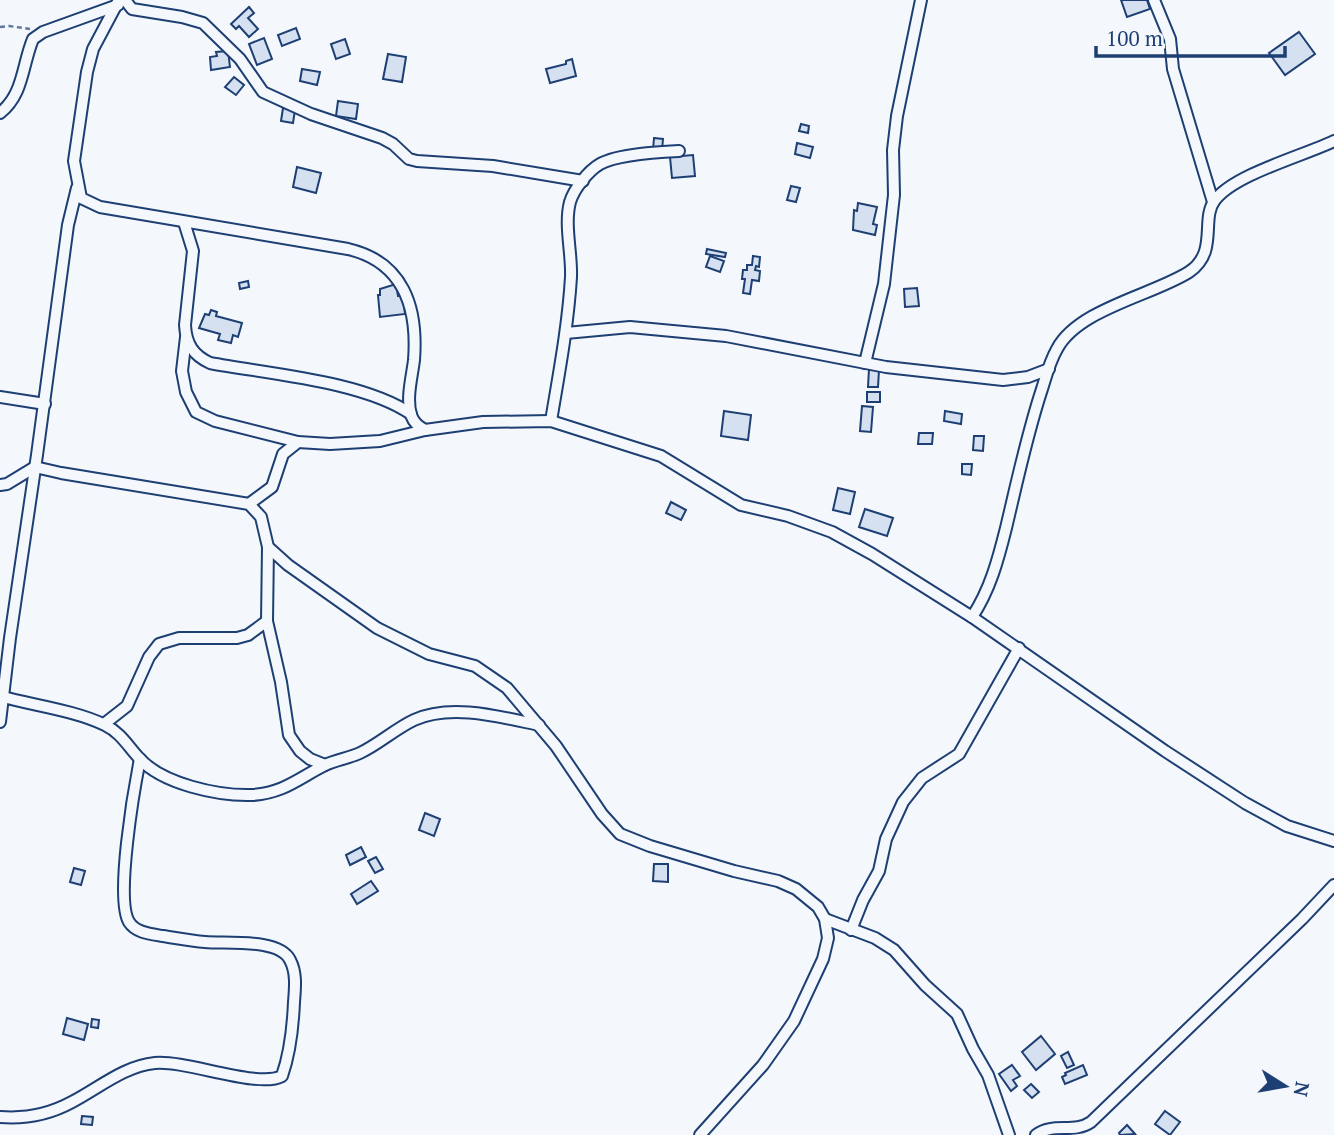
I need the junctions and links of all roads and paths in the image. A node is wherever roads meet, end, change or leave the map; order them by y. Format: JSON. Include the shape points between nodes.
{"nodes":[{"id":1,"x":921,"y":0,"type":"edge"},
{"id":2,"x":1154,"y":0,"type":"edge"},
{"id":3,"x":121,"y":2,"type":"edge"},
{"id":4,"x":0,"y":27,"type":"edge"},
{"id":5,"x":43,"y":32,"type":"junction"},
{"id":6,"x":0,"y":113,"type":"edge"},
{"id":7,"x":1334,"y":141,"type":"edge"},
{"id":8,"x":679,"y":151,"type":"dead end"},
{"id":9,"x":583,"y":181,"type":"junction"},
{"id":10,"x":77,"y":186,"type":"junction"},
{"id":11,"x":1213,"y":202,"type":"junction"},
{"id":12,"x":184,"y":222,"type":"junction"},
{"id":13,"x":566,"y":333,"type":"junction"},
{"id":14,"x":186,"y":337,"type":"junction"},
{"id":15,"x":865,"y":363,"type":"junction"},
{"id":16,"x":1049,"y":369,"type":"junction"},
{"id":17,"x":0,"y":397,"type":"edge"},
{"id":18,"x":45,"y":404,"type":"junction"},
{"id":19,"x":411,"y":414,"type":"junction"},
{"id":20,"x":551,"y":421,"type":"junction"},
{"id":21,"x":425,"y":430,"type":"junction"},
{"id":22,"x":298,"y":442,"type":"junction"},
{"id":23,"x":35,"y":467,"type":"junction"},
{"id":24,"x":0,"y":485,"type":"edge"},
{"id":25,"x":249,"y":504,"type":"junction"},
{"id":26,"x":268,"y":547,"type":"junction"},
{"id":27,"x":972,"y":617,"type":"junction"},
{"id":28,"x":267,"y":621,"type":"junction"},
{"id":29,"x":1018,"y":648,"type":"junction"},
{"id":30,"x":3,"y":697,"type":"junction"},
{"id":31,"x":0,"y":722,"type":"edge"},
{"id":32,"x":104,"y":724,"type":"junction"},
{"id":33,"x":539,"y":725,"type":"junction"},
{"id":34,"x":140,"y":759,"type":"junction"},
{"id":35,"x":325,"y":765,"type":"junction"},
{"id":36,"x":1334,"y":841,"type":"edge"},
{"id":37,"x":1334,"y":885,"type":"edge"},
{"id":38,"x":825,"y":919,"type":"junction"},
{"id":39,"x":851,"y":930,"type":"junction"},
{"id":40,"x":0,"y":1117,"type":"edge"},
{"id":41,"x":700,"y":1135,"type":"edge"},
{"id":42,"x":1009,"y":1135,"type":"edge"},
{"id":43,"x":1037,"y":1135,"type":"edge"}],
"edges":[{"from":1,"to":15,"type":"street","via":[[894,139],[894,195],[884,284]]},
{"from":2,"to":11,"type":"street","via":[[1170,39],[1173,69]]},
{"from":3,"to":5,"type":"street"},
{"from":3,"to":9,"type":"street","via":[[132,9],[203,23],[240,59],[263,92],[382,138],[409,159],[493,166]]},
{"from":3,"to":10,"type":"street","via":[[93,49],[87,72],[74,161]]},
{"from":4,"to":5,"type":"path"},
{"from":5,"to":6,"type":"street","via":[[33,39],[20,88]]},
{"from":7,"to":11,"type":"street","via":[[1243,180]]},
{"from":8,"to":9,"type":"street","via":[[609,161]]},
{"from":9,"to":13,"type":"street","via":[[572,196],[569,212],[572,260]]},
{"from":10,"to":12,"type":"street","via":[[80,198],[90,204]]},
{"from":10,"to":18,"type":"street"},
{"from":11,"to":16,"type":"street","via":[[1206,248],[1198,264],[1079,326],[1064,338]]},
{"from":12,"to":14,"type":"street","via":[[193,251]]},
{"from":12,"to":19,"type":"street","via":[[348,249],[378,260],[396,278],[411,310],[415,337]]},
{"from":13,"to":15,"type":"street","via":[[630,327],[667,330],[726,336]]},
{"from":13,"to":20,"type":"street"},
{"from":14,"to":19,"type":"street","via":[[198,357],[210,363],[348,388]]},
{"from":14,"to":22,"type":"street","via":[[182,371],[196,412]]},
{"from":15,"to":16,"type":"street","via":[[1003,380]]},
{"from":16,"to":27,"type":"street","via":[[997,561]]},
{"from":17,"to":18,"type":"street"},
{"from":18,"to":23,"type":"street"},
{"from":19,"to":21,"type":"street","via":[[415,424]]},
{"from":20,"to":21,"type":"street","via":[[483,422]]},
{"from":20,"to":27,"type":"street","via":[[661,456],[741,505],[832,532]]},
{"from":21,"to":22,"type":"street","via":[[366,442]]},
{"from":22,"to":25,"type":"street","via":[[283,454],[272,487]]},
{"from":23,"to":24,"type":"street"},
{"from":23,"to":25,"type":"street"},
{"from":23,"to":30,"type":"street"},
{"from":25,"to":26,"type":"street","via":[[261,517]]},
{"from":26,"to":28,"type":"street"},
{"from":26,"to":33,"type":"street","via":[[377,628],[429,654],[485,672],[507,688]]},
{"from":27,"to":29,"type":"street"},
{"from":28,"to":32,"type":"street","via":[[237,638],[187,637],[159,644],[127,706]]},
{"from":28,"to":35,"type":"street","via":[[289,735],[300,751]]},
{"from":29,"to":36,"type":"street","via":[[1245,803],[1287,826]]},
{"from":29,"to":39,"type":"street","via":[[959,754],[922,778],[903,802],[879,871]]},
{"from":30,"to":31,"type":"street"},
{"from":30,"to":32,"type":"street"},
{"from":32,"to":34,"type":"street","via":[[126,739]]},
{"from":33,"to":35,"type":"street","via":[[492,716],[428,715],[360,753]]},
{"from":33,"to":38,"type":"street","via":[[620,834],[778,881],[811,900]]},
{"from":34,"to":35,"type":"street","via":[[193,787],[230,795],[256,795],[292,786]]},
{"from":34,"to":40,"type":"street","via":[[128,817],[127,920],[148,934],[264,945],[280,950],[290,960],[295,979],[294,1017],[282,1076],[258,1079],[155,1063],[131,1069],[71,1103],[25,1119]]},
{"from":37,"to":43,"type":"street","via":[[1091,1122],[1053,1127]]},
{"from":38,"to":39,"type":"street"},
{"from":38,"to":41,"type":"street","via":[[828,938],[823,959],[794,1021],[763,1065]]},
{"from":39,"to":42,"type":"street","via":[[894,950],[957,1014],[988,1075]]}]}
